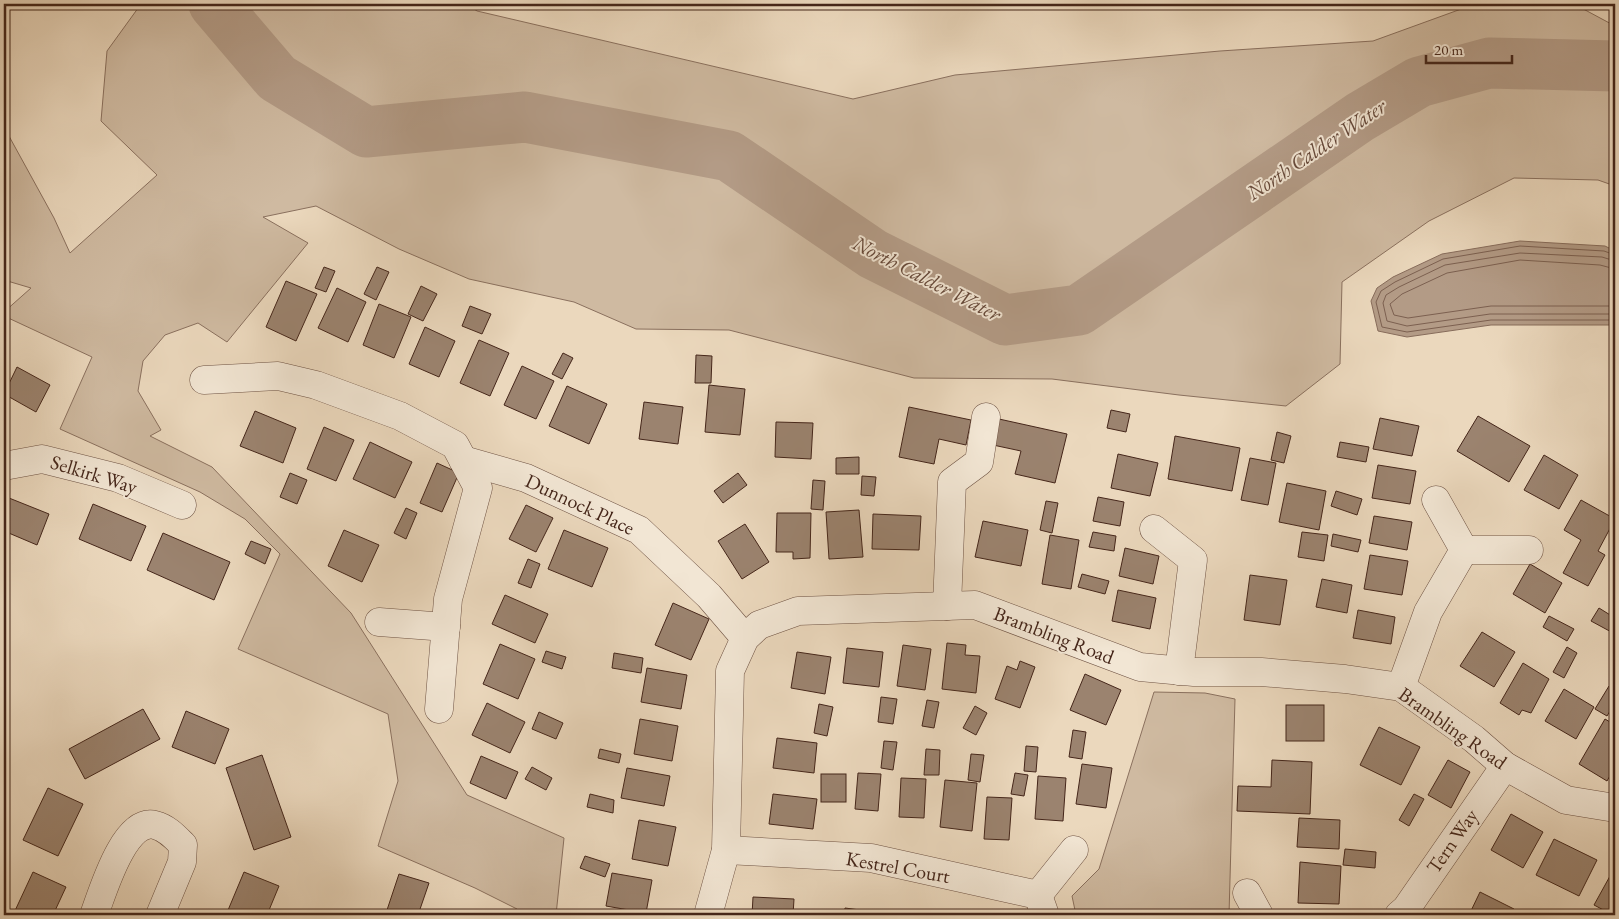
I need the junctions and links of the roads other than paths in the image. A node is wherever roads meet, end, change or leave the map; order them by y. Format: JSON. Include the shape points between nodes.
{"nodes":[{"id":1,"x":204,"y":380,"type":"dead end"},
{"id":2,"x":986,"y":417,"type":"dead end"},
{"id":3,"x":463,"y":460,"type":"junction"},
{"id":4,"x":4,"y":466,"type":"edge"},
{"id":5,"x":1436,"y":500,"type":"dead end"},
{"id":6,"x":182,"y":505,"type":"dead end"},
{"id":7,"x":1154,"y":529,"type":"dead end"},
{"id":8,"x":1464,"y":550,"type":"junction"},
{"id":9,"x":1529,"y":550,"type":"dead end"},
{"id":10,"x":947,"y":606,"type":"junction"},
{"id":11,"x":379,"y":622,"type":"dead end"},
{"id":12,"x":446,"y":626,"type":"junction"},
{"id":13,"x":745,"y":638,"type":"junction"},
{"id":14,"x":1180,"y":671,"type":"junction"},
{"id":15,"x":1400,"y":687,"type":"junction"},
{"id":16,"x":439,"y":709,"type":"dead end"},
{"id":17,"x":1505,"y":766,"type":"junction"},
{"id":18,"x":1614,"y":806,"type":"edge"},
{"id":19,"x":726,"y":850,"type":"junction"},
{"id":20,"x":1074,"y":850,"type":"dead end"},
{"id":21,"x":1041,"y":905,"type":"edge"},
{"id":22,"x":94,"y":915,"type":"edge"},
{"id":23,"x":160,"y":915,"type":"edge"},
{"id":24,"x":708,"y":915,"type":"edge"},
{"id":25,"x":1399,"y":915,"type":"edge"}],
"edges":[{"from":1,"to":3,"type":"street","via":[[278,376],[316,385],[424,428],[455,445]]},
{"from":2,"to":10,"type":"street","via":[[979,462],[952,482]]},
{"from":3,"to":12,"type":"street","via":[[478,488],[448,599]]},
{"from":3,"to":13,"type":"street","name":"Dunnock Place","via":[[526,478],[638,530],[709,596]]},
{"from":4,"to":6,"type":"street","name":"Selkirk Way","via":[[42,459],[118,478]]},
{"from":5,"to":8,"type":"street"},
{"from":7,"to":14,"type":"street","via":[[1193,560]]},
{"from":8,"to":9,"type":"street"},
{"from":8,"to":15,"type":"street","via":[[1428,612]]},
{"from":10,"to":13,"type":"street","name":"Brambling Road","via":[[798,611],[759,626]]},
{"from":10,"to":14,"type":"street","name":"Brambling Road","via":[[975,604],[1140,667]]},
{"from":11,"to":12,"type":"street"},
{"from":12,"to":16,"type":"street"},
{"from":13,"to":19,"type":"street","via":[[730,671]]},
{"from":14,"to":15,"type":"street","name":"Brambling Road","via":[[1261,672]]},
{"from":15,"to":17,"type":"street","name":"Brambling Road","via":[[1474,739]]},
{"from":17,"to":18,"type":"street","name":"Brambling Road","via":[[1566,800]]},
{"from":17,"to":25,"type":"street","name":"Tern Way"},
{"from":19,"to":21,"type":"street","name":"Kestrel Court","via":[[871,858]]},
{"from":19,"to":24,"type":"street"},
{"from":20,"to":21,"type":"street","name":"Kestrel Court"},
{"from":22,"to":23,"type":"street","via":[[121,848],[139,827],[154,824],[167,830],[183,845],[182,862]]}]}
